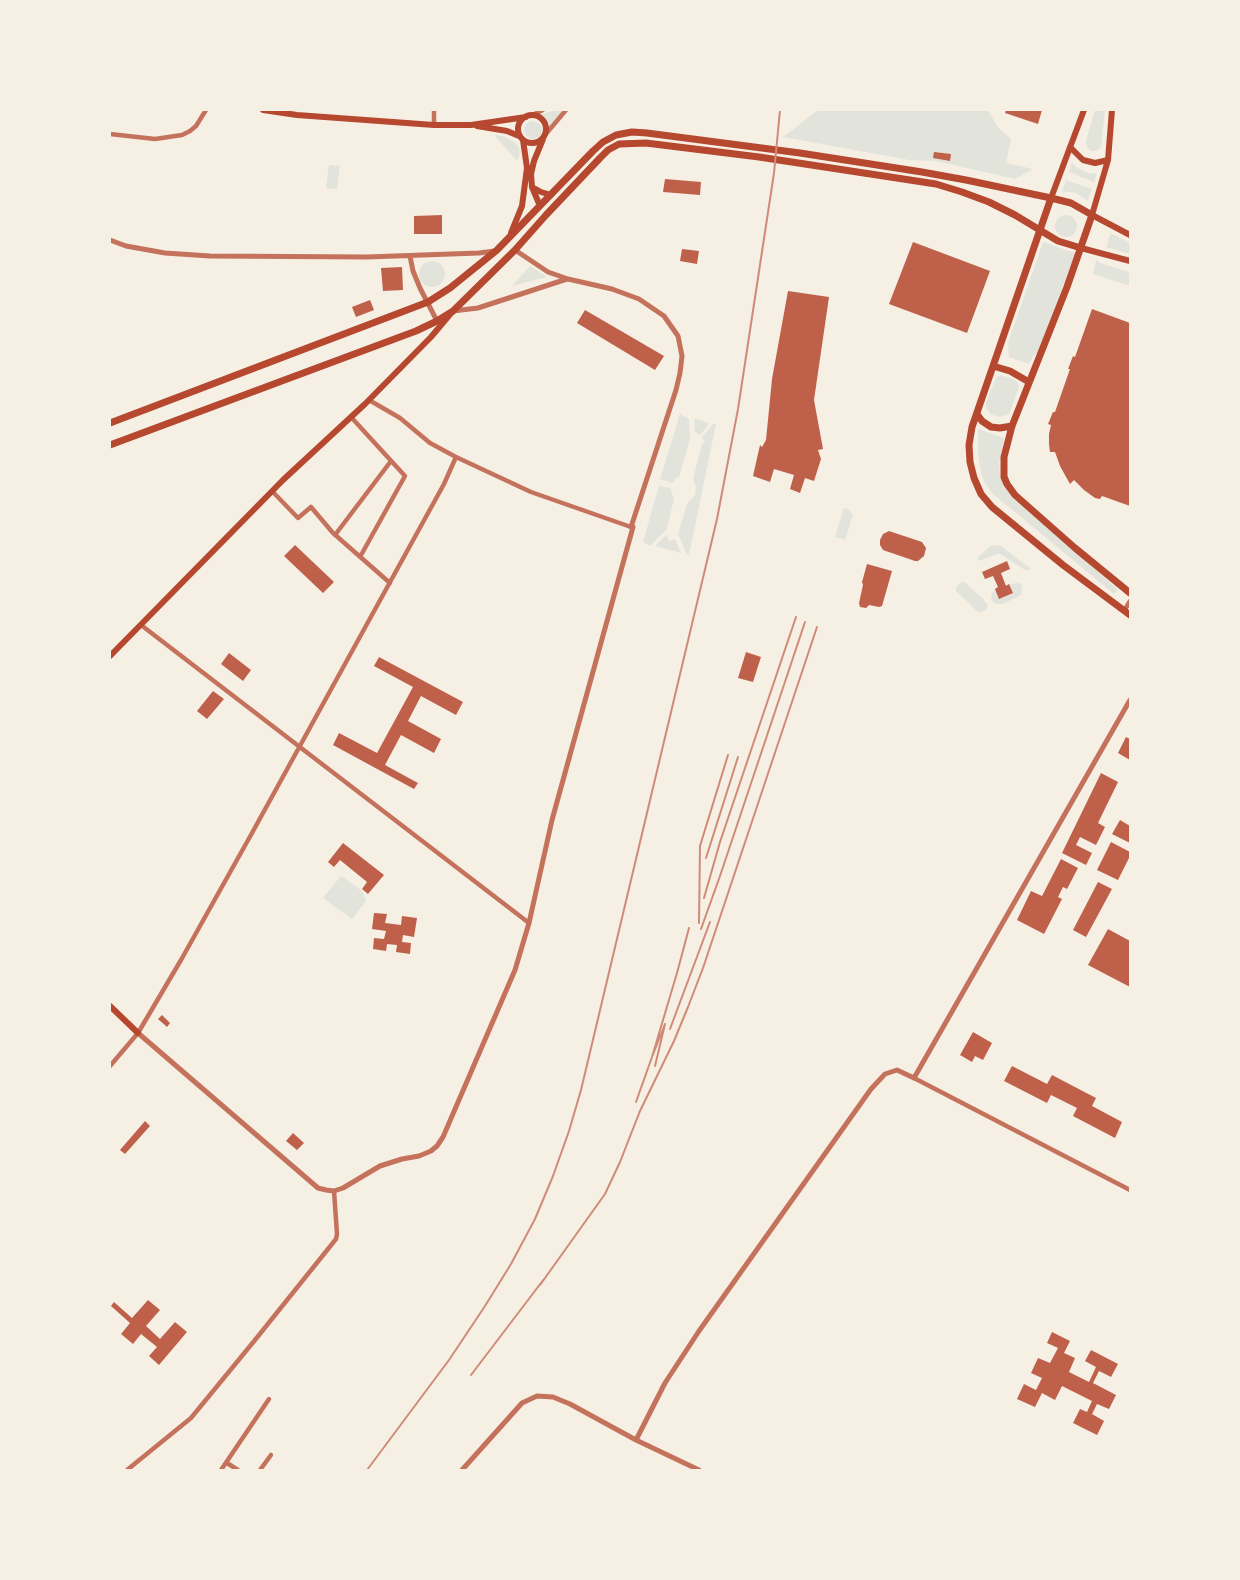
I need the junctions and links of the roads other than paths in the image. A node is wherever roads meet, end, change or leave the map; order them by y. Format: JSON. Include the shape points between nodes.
{"nodes":[{"id":1,"x":207,"y":110,"type":"edge"},
{"id":2,"x":263,"y":110,"type":"edge"},
{"id":3,"x":434,"y":110,"type":"edge"},
{"id":4,"x":543,"y":110,"type":"edge"},
{"id":5,"x":566,"y":110,"type":"edge"},
{"id":6,"x":1084,"y":110,"type":"edge"},
{"id":7,"x":1112,"y":110,"type":"edge"},
{"id":8,"x":279,"y":111,"type":"edge"},
{"id":9,"x":528,"y":116,"type":"junction"},
{"id":10,"x":471,"y":124,"type":"junction"},
{"id":11,"x":434,"y":125,"type":"junction"},
{"id":12,"x":110,"y":134,"type":"edge"},
{"id":13,"x":544,"y":137,"type":"junction"},
{"id":14,"x":522,"y":138,"type":"junction"},
{"id":15,"x":1070,"y":147,"type":"junction"},
{"id":16,"x":1108,"y":160,"type":"junction"},
{"id":17,"x":532,"y":187,"type":"junction"},
{"id":18,"x":551,"y":195,"type":"junction"},
{"id":19,"x":1051,"y":198,"type":"junction"},
{"id":20,"x":540,"y":206,"type":"junction"},
{"id":21,"x":1092,"y":215,"type":"junction"},
{"id":22,"x":1040,"y":231,"type":"junction"},
{"id":23,"x":1131,"y":235,"type":"edge"},
{"id":24,"x":110,"y":240,"type":"edge"},
{"id":25,"x":508,"y":240,"type":"junction"},
{"id":26,"x":1081,"y":248,"type":"junction"},
{"id":27,"x":497,"y":250,"type":"junction"},
{"id":28,"x":515,"y":250,"type":"junction"},
{"id":29,"x":410,"y":256,"type":"junction"},
{"id":30,"x":1131,"y":261,"type":"edge"},
{"id":31,"x":568,"y":279,"type":"junction"},
{"id":32,"x":428,"y":302,"type":"junction"},
{"id":33,"x":453,"y":311,"type":"junction"},
{"id":34,"x":437,"y":321,"type":"junction"},
{"id":35,"x":993,"y":366,"type":"junction"},
{"id":36,"x":1029,"y":382,"type":"junction"},
{"id":37,"x":369,"y":400,"type":"junction"},
{"id":38,"x":977,"y":414,"type":"junction"},
{"id":39,"x":351,"y":417,"type":"junction"},
{"id":40,"x":110,"y":423,"type":"edge"},
{"id":41,"x":1012,"y":426,"type":"junction"},
{"id":42,"x":110,"y":445,"type":"edge"},
{"id":43,"x":456,"y":457,"type":"junction"},
{"id":44,"x":391,"y":461,"type":"junction"},
{"id":45,"x":272,"y":491,"type":"junction"},
{"id":46,"x":632,"y":527,"type":"junction"},
{"id":47,"x":335,"y":535,"type":"junction"},
{"id":48,"x":360,"y":557,"type":"junction"},
{"id":49,"x":390,"y":583,"type":"junction"},
{"id":50,"x":1131,"y":593,"type":"edge"},
{"id":51,"x":1131,"y":601,"type":"edge"},
{"id":52,"x":1127,"y":613,"type":"edge"},
{"id":53,"x":141,"y":625,"type":"junction"},
{"id":54,"x":110,"y":656,"type":"edge"},
{"id":55,"x":1131,"y":700,"type":"edge"},
{"id":56,"x":299,"y":747,"type":"junction"},
{"id":57,"x":529,"y":923,"type":"junction"},
{"id":58,"x":110,"y":1006,"type":"edge"},
{"id":59,"x":138,"y":1033,"type":"junction"},
{"id":60,"x":110,"y":1066,"type":"edge"},
{"id":61,"x":914,"y":1078,"type":"junction"},
{"id":62,"x":1131,"y":1190,"type":"edge"},
{"id":63,"x":334,"y":1191,"type":"junction"},
{"id":64,"x":269,"y":1399,"type":"dead end"},
{"id":65,"x":636,"y":1440,"type":"junction"},
{"id":66,"x":271,"y":1455,"type":"dead end"},
{"id":67,"x":227,"y":1463,"type":"junction"},
{"id":68,"x":127,"y":1470,"type":"edge"},
{"id":69,"x":221,"y":1470,"type":"edge"},
{"id":70,"x":238,"y":1470,"type":"edge"},
{"id":71,"x":260,"y":1470,"type":"edge"},
{"id":72,"x":462,"y":1470,"type":"edge"},
{"id":73,"x":699,"y":1470,"type":"edge"}],
"edges":[{"from":1,"to":12,"type":"street","via":[[196,126],[182,135],[155,139]]},
{"from":2,"to":8,"type":"main road"},
{"from":3,"to":11,"type":"street"},
{"from":4,"to":9,"type":"street"},
{"from":5,"to":13,"type":"street"},
{"from":6,"to":15,"type":"main road"},
{"from":7,"to":16,"type":"main road"},
{"from":8,"to":11,"type":"main road"},
{"from":9,"to":10,"type":"main road"},
{"from":9,"to":13,"type":"main road","via":[[543,121]]},
{"from":9,"to":14,"type":"main road","via":[[519,125]]},
{"from":10,"to":11,"type":"main road"},
{"from":10,"to":14,"type":"main road"},
{"from":13,"to":14,"type":"main road","via":[[531,144]]},
{"from":13,"to":17,"type":"main road","via":[[533,165]]},
{"from":14,"to":25,"type":"main road","via":[[526,168],[522,206]]},
{"from":15,"to":16,"type":"main road","via":[[1083,160],[1095,164]]},
{"from":15,"to":19,"type":"main road"},
{"from":16,"to":21,"type":"main road"},
{"from":17,"to":18,"type":"main road"},
{"from":17,"to":20,"type":"main road"},
{"from":18,"to":19,"type":"main road","via":[[603,142],[632,132],[800,153]]},
{"from":18,"to":20,"type":"main road"},
{"from":19,"to":21,"type":"main road","via":[[1071,203]]},
{"from":19,"to":22,"type":"main road"},
{"from":20,"to":25,"type":"main road"},
{"from":21,"to":23,"type":"main road"},
{"from":21,"to":26,"type":"main road"},
{"from":22,"to":26,"type":"main road"},
{"from":22,"to":28,"type":"main road","via":[[998,206],[944,187],[646,143],[619,144],[608,150]]},
{"from":22,"to":35,"type":"main road"},
{"from":24,"to":29,"type":"street","via":[[165,253],[210,256]]},
{"from":25,"to":27,"type":"main road"},
{"from":26,"to":30,"type":"main road"},
{"from":26,"to":36,"type":"main road"},
{"from":27,"to":29,"type":"street"},
{"from":27,"to":32,"type":"main road"},
{"from":28,"to":31,"type":"street","via":[[548,272]]},
{"from":28,"to":33,"type":"main road"},
{"from":29,"to":32,"type":"street","via":[[416,280]]},
{"from":31,"to":33,"type":"street","via":[[478,308]]},
{"from":31,"to":46,"type":"street","via":[[639,299],[664,316],[678,336],[682,356],[676,390]]},
{"from":32,"to":34,"type":"street"},
{"from":32,"to":40,"type":"main road"},
{"from":33,"to":34,"type":"main road"},
{"from":33,"to":37,"type":"main road"},
{"from":34,"to":42,"type":"main road"},
{"from":35,"to":36,"type":"main road"},
{"from":35,"to":38,"type":"main road"},
{"from":36,"to":41,"type":"main road"},
{"from":37,"to":39,"type":"main road"},
{"from":37,"to":43,"type":"street"},
{"from":38,"to":41,"type":"main road","via":[[991,427]]},
{"from":38,"to":52,"type":"main road","via":[[969,445],[970,462],[981,494],[1063,565]]},
{"from":39,"to":44,"type":"street"},
{"from":39,"to":45,"type":"main road"},
{"from":41,"to":50,"type":"main road","via":[[1004,457],[1007,484]]},
{"from":43,"to":46,"type":"street","via":[[531,492]]},
{"from":43,"to":49,"type":"street"},
{"from":44,"to":47,"type":"street"},
{"from":44,"to":48,"type":"street","via":[[405,476]]},
{"from":45,"to":47,"type":"street","via":[[298,518],[311,507]]},
{"from":45,"to":53,"type":"main road"},
{"from":46,"to":57,"type":"street","via":[[552,820]]},
{"from":47,"to":48,"type":"street"},
{"from":48,"to":49,"type":"street"},
{"from":49,"to":56,"type":"street"},
{"from":51,"to":52,"type":"street"},
{"from":53,"to":54,"type":"main road"},
{"from":53,"to":56,"type":"street"},
{"from":55,"to":61,"type":"street"},
{"from":56,"to":57,"type":"street"},
{"from":56,"to":59,"type":"street"},
{"from":57,"to":63,"type":"street","via":[[515,970],[437,1146],[419,1156],[380,1166]]},
{"from":58,"to":59,"type":"main road"},
{"from":59,"to":60,"type":"street"},
{"from":59,"to":63,"type":"street","via":[[318,1188]]},
{"from":61,"to":62,"type":"street"},
{"from":61,"to":65,"type":"street","via":[[897,1070],[885,1074],[871,1089],[699,1331],[665,1383]]},
{"from":63,"to":68,"type":"street","via":[[336,1239],[190,1418]]},
{"from":64,"to":67,"type":"street"},
{"from":65,"to":72,"type":"street","via":[[570,1404],[537,1396],[522,1404]]},
{"from":65,"to":73,"type":"street"},
{"from":66,"to":71,"type":"street"},
{"from":67,"to":69,"type":"street"},
{"from":67,"to":70,"type":"street"}]}
